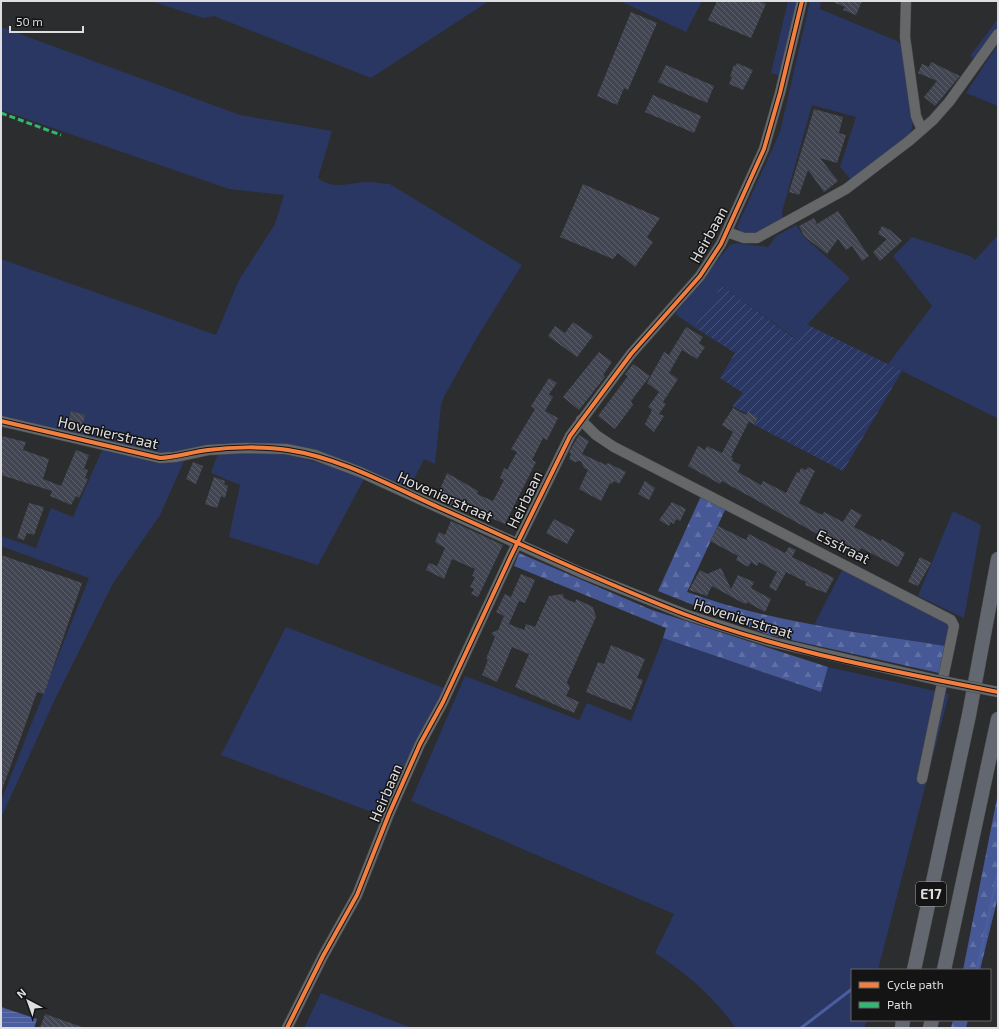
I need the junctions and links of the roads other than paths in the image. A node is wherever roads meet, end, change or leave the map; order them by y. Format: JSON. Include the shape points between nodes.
{"nodes":[{"id":1,"x":802,"y":1,"type":"edge"},
{"id":2,"x":906,"y":1,"type":"edge"},
{"id":3,"x":998,"y":34,"type":"edge"},
{"id":4,"x":922,"y":130,"type":"junction"},
{"id":5,"x":727,"y":232,"type":"junction"},
{"id":6,"x":1,"y":420,"type":"edge"},
{"id":7,"x":581,"y":420,"type":"junction"},
{"id":8,"x":518,"y":543,"type":"junction"},
{"id":9,"x":998,"y":559,"type":"edge"},
{"id":10,"x":998,"y":692,"type":"edge"},
{"id":11,"x":998,"y":719,"type":"edge"},
{"id":12,"x":922,"y":779,"type":"dead end"},
{"id":13,"x":914,"y":969,"type":"edge"},
{"id":14,"x":944,"y":969,"type":"edge"},
{"id":15,"x":288,"y":1028,"type":"edge"}],
"edges":[{"from":1,"to":5,"type":"street","name":"Heirbaan","via":[[764,149]]},
{"from":2,"to":4,"type":"street","via":[[905,37],[916,116]]},
{"from":3,"to":4,"type":"street","name":"Heirbaan","via":[[949,102]]},
{"from":4,"to":5,"type":"street","name":"Heirbaan","via":[[846,189],[764,235],[750,240]]},
{"from":5,"to":7,"type":"street","name":"Heirbaan","via":[[700,276],[631,354]]},
{"from":6,"to":8,"type":"street","name":"Hovenierstraat","via":[[160,458],[208,450],[286,449],[360,472]]},
{"from":7,"to":8,"type":"street","name":"Heirbaan","via":[[556,463]]},
{"from":7,"to":12,"type":"street","name":"Esstraat","via":[[614,448],[948,617],[953,622]]},
{"from":8,"to":10,"type":"street","name":"Hovenierstraat","bridge":true,"via":[[582,573],[687,615],[772,642]]},
{"from":8,"to":15,"type":"street","name":"Heirbaan","via":[[404,779],[357,895],[323,956]]},
{"from":9,"to":13,"type":"highway","number":"E17","via":[[969,715]]},
{"from":11,"to":14,"type":"highway","number":"E17"}]}
